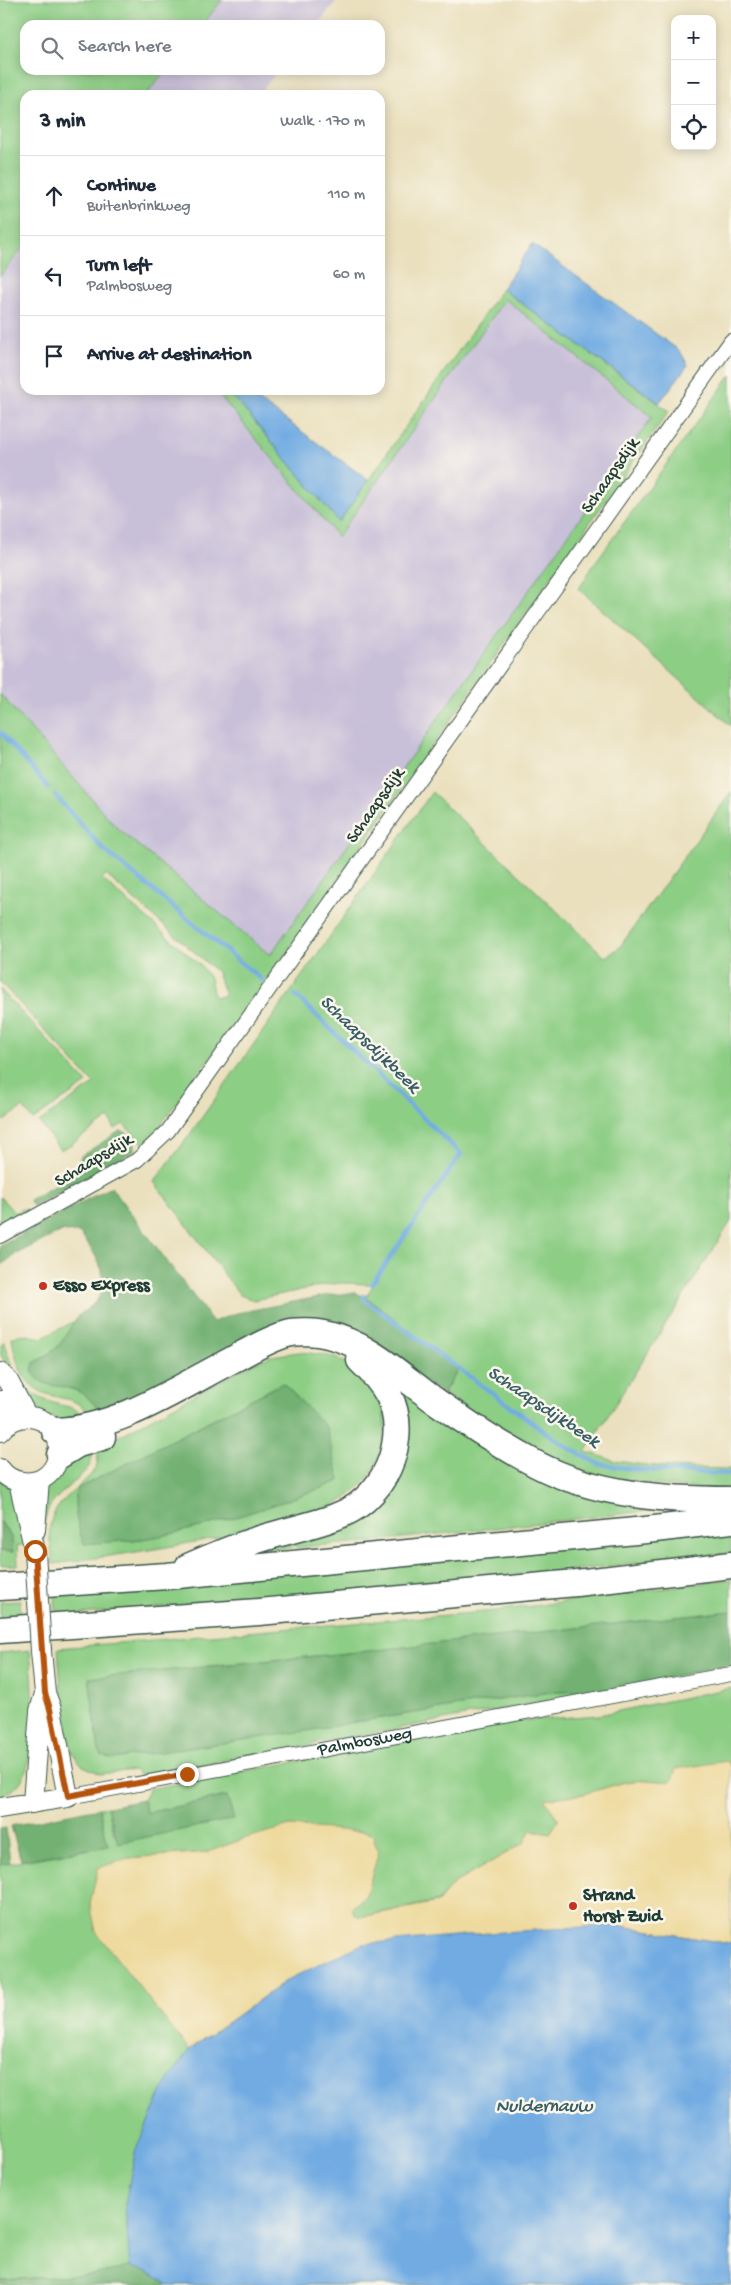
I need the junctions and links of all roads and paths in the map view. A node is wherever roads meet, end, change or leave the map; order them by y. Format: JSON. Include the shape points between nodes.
{"nodes":[{"id":1,"x":731,"y":341,"type":"edge"},
{"id":2,"x":0,"y":1236,"type":"edge"},
{"id":3,"x":0,"y":1373,"type":"edge"},
{"id":4,"x":0,"y":1401,"type":"edge"},
{"id":5,"x":27,"y":1417,"type":"junction"},
{"id":6,"x":4,"y":1427,"type":"edge"},
{"id":7,"x":57,"y":1443,"type":"junction"},
{"id":8,"x":0,"y":1469,"type":"edge"},
{"id":9,"x":39,"y":1481,"type":"junction"},
{"id":10,"x":19,"y":1482,"type":"junction"},
{"id":11,"x":731,"y":1500,"type":"edge"},
{"id":12,"x":731,"y":1520,"type":"edge"},
{"id":13,"x":34,"y":1547,"type":"junction"},
{"id":14,"x":731,"y":1565,"type":"edge"},
{"id":15,"x":167,"y":1576,"type":"junction"},
{"id":16,"x":0,"y":1587,"type":"edge"},
{"id":17,"x":0,"y":1630,"type":"edge"},
{"id":18,"x":731,"y":1674,"type":"edge"},
{"id":19,"x":45,"y":1693,"type":"junction"},
{"id":20,"x":68,"y":1796,"type":"junction"},
{"id":21,"x":33,"y":1803,"type":"junction"},
{"id":22,"x":0,"y":1808,"type":"edge"}],
"edges":[{"from":1,"to":2,"type":"street","name":"Schaapsdijk","via":[[168,1131],[137,1160]]},
{"from":3,"to":5,"type":"street","via":[[8,1380]]},
{"from":4,"to":6,"type":"street"},
{"from":5,"to":6,"type":"street"},
{"from":5,"to":7,"type":"street","via":[[43,1421]]},
{"from":7,"to":9,"type":"street","via":[[56,1466]]},
{"from":7,"to":11,"type":"highway","via":[[132,1411],[288,1334],[327,1334],[368,1352],[438,1403],[537,1465],[622,1492],[678,1500]]},
{"from":7,"to":15,"type":"highway","via":[[78,1444],[117,1432],[250,1361],[285,1348],[314,1345],[335,1350],[358,1359],[381,1380],[393,1404],[397,1427],[394,1458],[379,1484],[356,1507],[334,1517],[235,1546]]},
{"from":8,"to":10,"type":"street","via":[[10,1479]]},
{"from":9,"to":10,"type":"street"},
{"from":9,"to":13,"type":"street"},
{"from":10,"to":13,"type":"street"},
{"from":12,"to":15,"type":"highway"},
{"from":13,"to":19,"type":"street","bridge":true},
{"from":14,"to":17,"type":"highway","via":[[576,1583],[288,1609]]},
{"from":15,"to":16,"type":"highway"},
{"from":18,"to":20,"type":"street","name":"Palmbosweg"},
{"from":19,"to":20,"type":"street"},
{"from":19,"to":21,"type":"street","via":[[40,1711]]},
{"from":20,"to":21,"type":"street","name":"Palmbosweg"},
{"from":21,"to":22,"type":"street","name":"Palmbosweg"}]}
